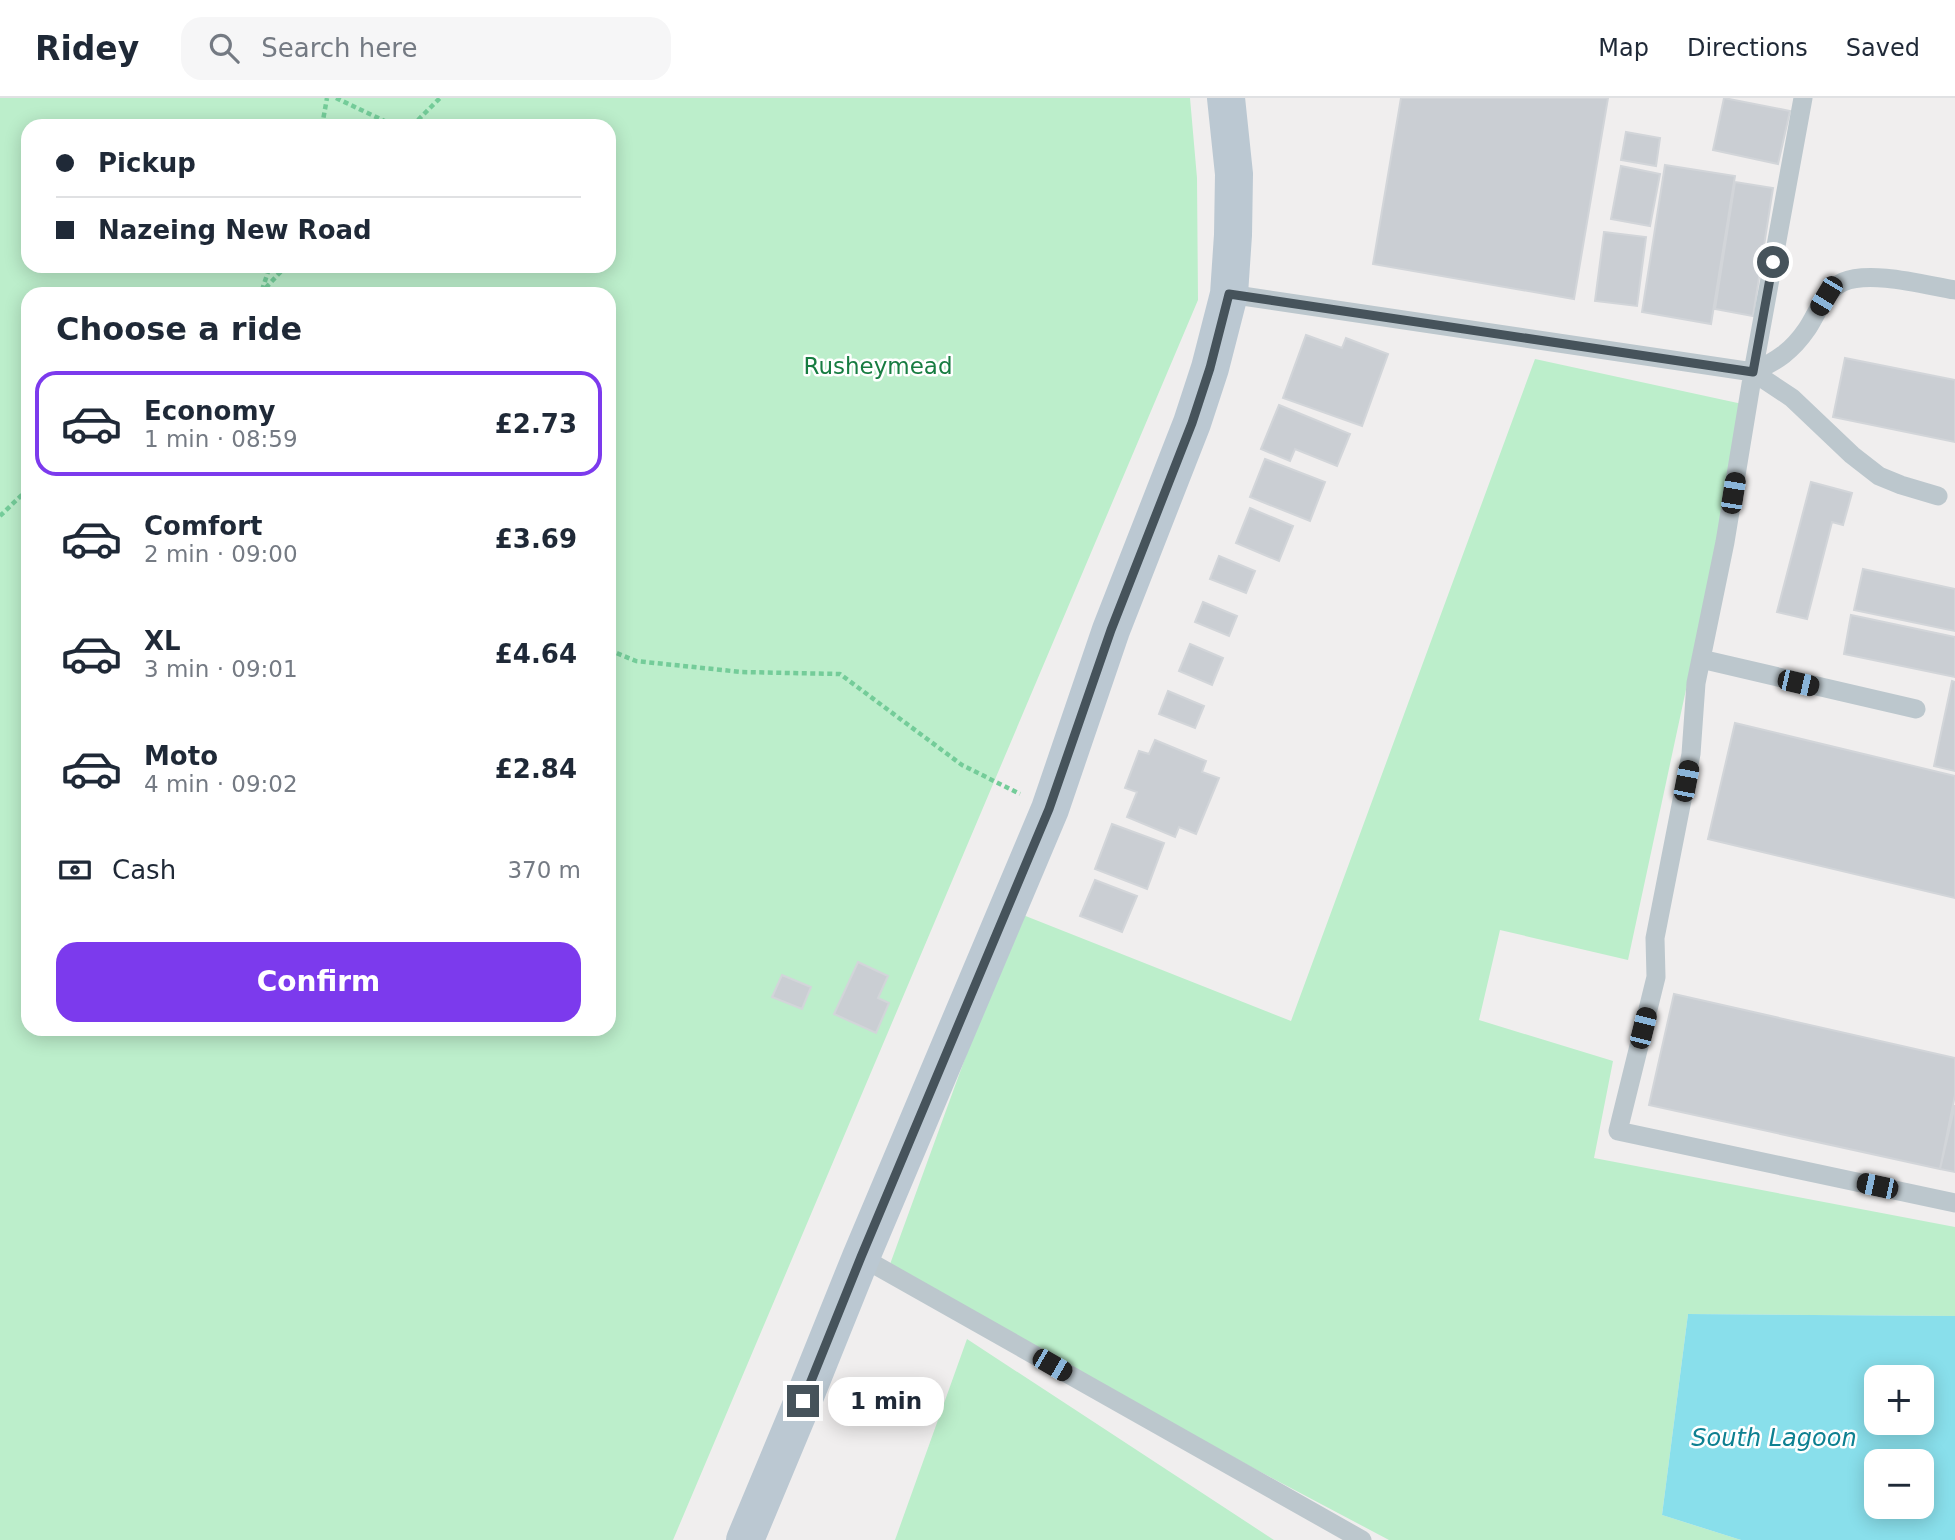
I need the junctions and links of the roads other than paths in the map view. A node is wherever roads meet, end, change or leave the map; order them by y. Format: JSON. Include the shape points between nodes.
{"nodes":[{"id":1,"x":1226,"y":98,"type":"edge"},
{"id":2,"x":1803,"y":98,"type":"edge"},
{"id":3,"x":1955,"y":290,"type":"edge"},
{"id":4,"x":1229,"y":294,"type":"junction"},
{"id":5,"x":1753,"y":372,"type":"junction"},
{"id":6,"x":1938,"y":496,"type":"dead end"},
{"id":7,"x":1701,"y":659,"type":"junction"},
{"id":8,"x":1916,"y":709,"type":"dead end"},
{"id":9,"x":1955,"y":1203,"type":"edge"},
{"id":10,"x":861,"y":1257,"type":"junction"},
{"id":11,"x":745,"y":1540,"type":"edge"},
{"id":12,"x":1362,"y":1540,"type":"edge"}],
"edges":[{"from":1,"to":4,"type":"main road","via":[[1234,174]]},
{"from":2,"to":5,"type":"lane"},
{"from":3,"to":5,"type":"lane","via":[[1862,277],[1840,282],[1788,351]]},
{"from":4,"to":5,"type":"lane"},
{"from":4,"to":10,"type":"main road","via":[[1192,423],[1111,630],[1049,809]]},
{"from":5,"to":6,"type":"lane","via":[[1792,398],[1879,476]]},
{"from":5,"to":7,"type":"lane"},
{"from":7,"to":8,"type":"lane"},
{"from":7,"to":9,"type":"lane","via":[[1691,754],[1655,938],[1656,977],[1618,1131]]},
{"from":10,"to":11,"type":"main road"},
{"from":10,"to":12,"type":"lane"}]}
